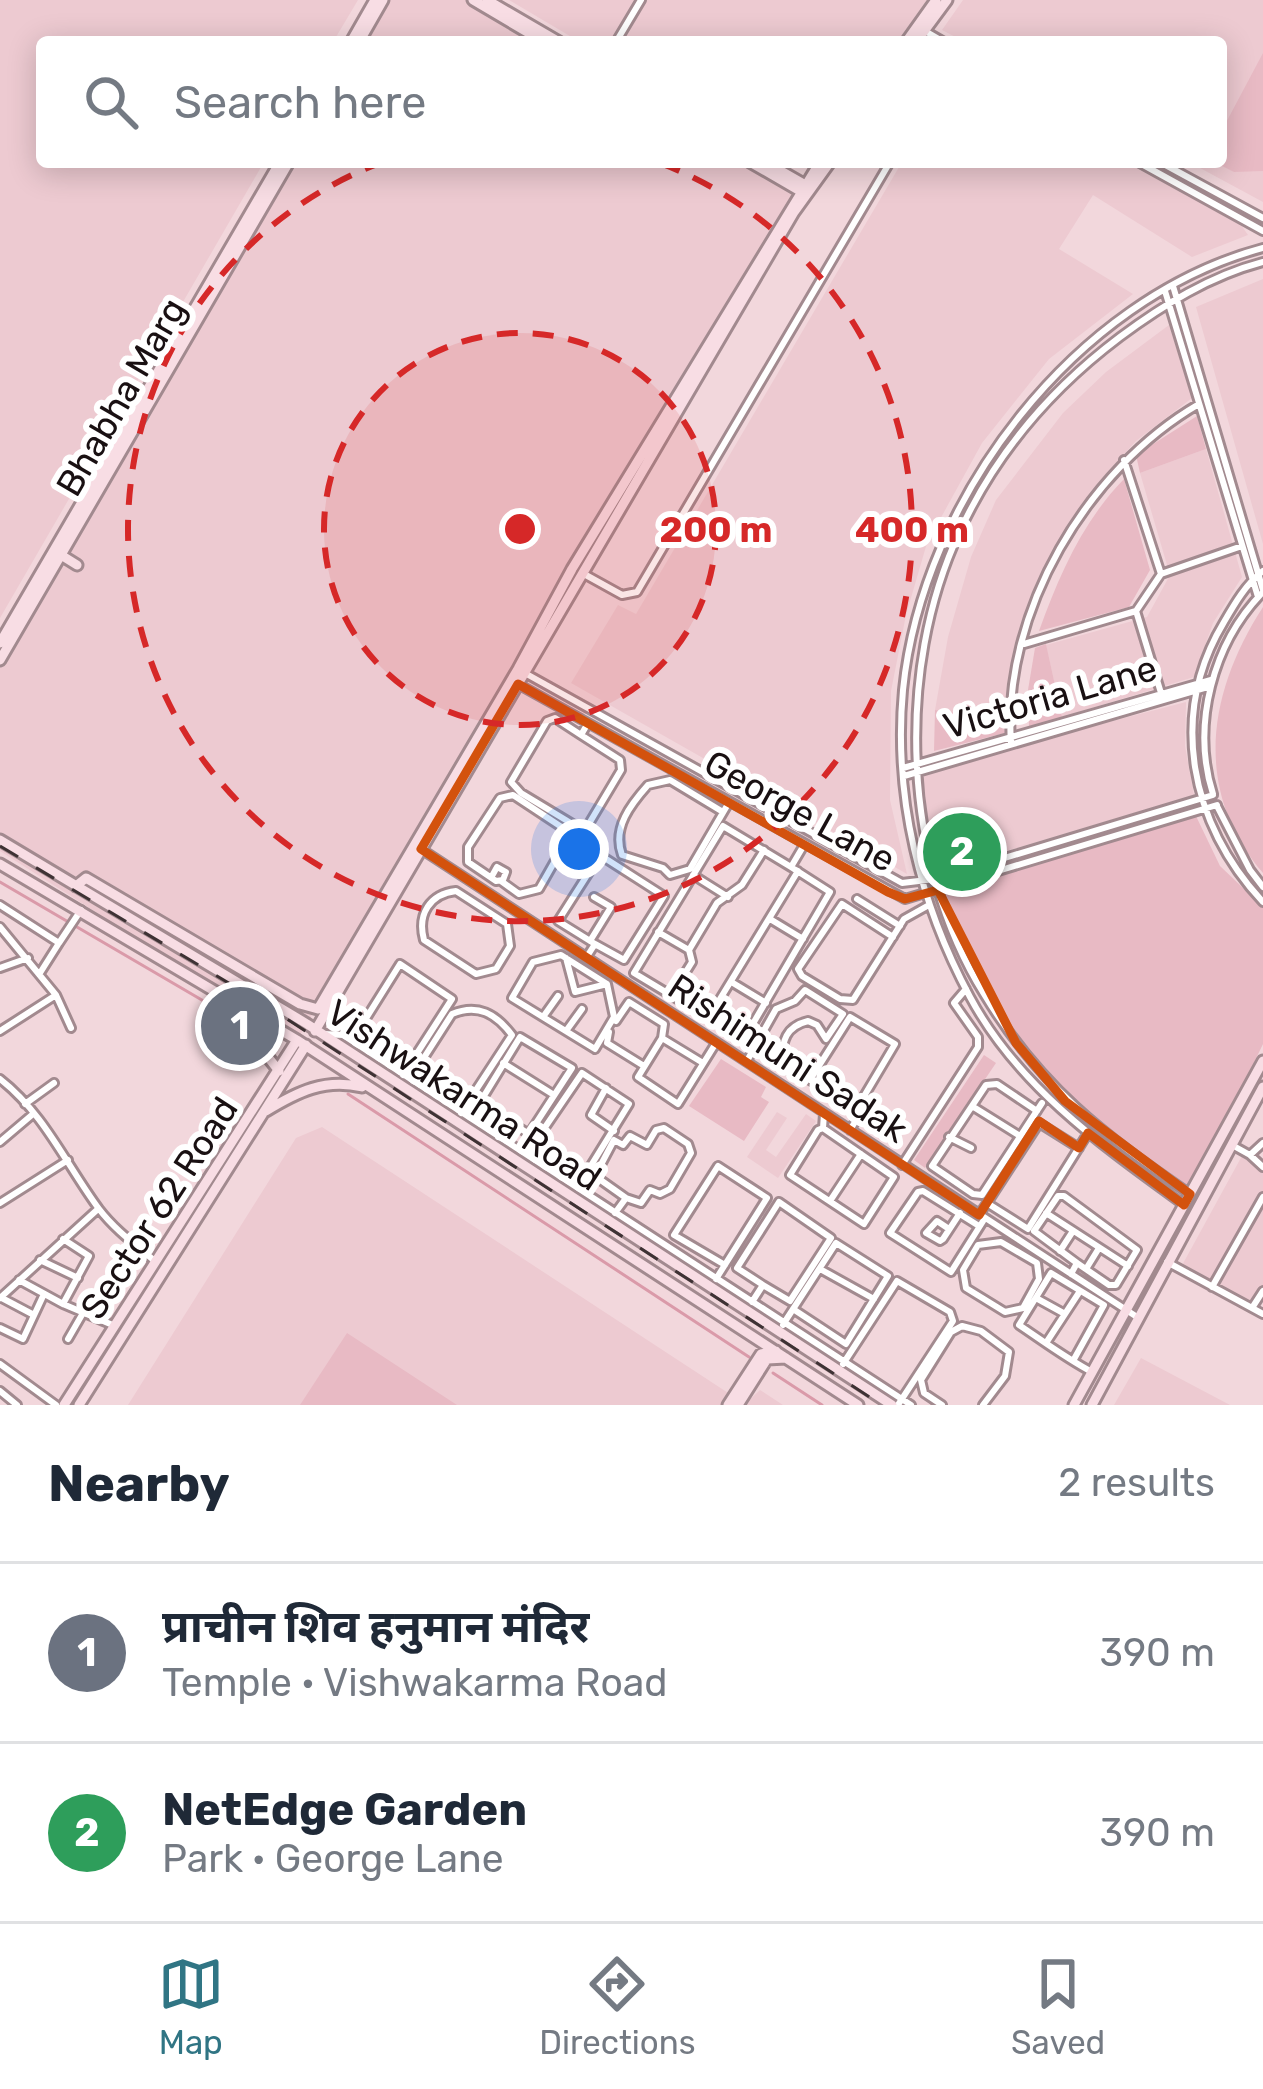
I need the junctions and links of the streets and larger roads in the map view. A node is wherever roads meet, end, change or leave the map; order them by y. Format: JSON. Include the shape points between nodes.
{"nodes":[{"id":1,"x":379,"y":0,"type":"edge"},
{"id":2,"x":472,"y":0,"type":"edge"},
{"id":3,"x":488,"y":0,"type":"edge"},
{"id":4,"x":641,"y":0,"type":"edge"},
{"id":5,"x":936,"y":0,"type":"edge"},
{"id":6,"x":946,"y":0,"type":"edge"},
{"id":7,"x":920,"y":29,"type":"junction"},
{"id":8,"x":358,"y":36,"type":"edge"},
{"id":9,"x":534,"y":36,"type":"edge"},
{"id":10,"x":549,"y":36,"type":"edge"},
{"id":11,"x":620,"y":36,"type":"edge"},
{"id":12,"x":915,"y":36,"type":"edge"},
{"id":13,"x":933,"y":36,"type":"edge"},
{"id":14,"x":281,"y":168,"type":"edge"},
{"id":15,"x":282,"y":168,"type":"edge"},
{"id":16,"x":761,"y":168,"type":"edge"},
{"id":17,"x":774,"y":168,"type":"edge"},
{"id":18,"x":817,"y":168,"type":"edge"},
{"id":19,"x":825,"y":168,"type":"edge"},
{"id":20,"x":886,"y":168,"type":"edge"},
{"id":21,"x":1149,"y":168,"type":"edge"},
{"id":22,"x":1171,"y":168,"type":"edge"},
{"id":23,"x":806,"y":190,"type":"junction"},
{"id":24,"x":1263,"y":218,"type":"edge"},
{"id":25,"x":1263,"y":231,"type":"edge"},
{"id":26,"x":1263,"y":248,"type":"edge"},
{"id":27,"x":1263,"y":262,"type":"edge"},
{"id":28,"x":1169,"y":289,"type":"junction"},
{"id":29,"x":1173,"y":301,"type":"junction"},
{"id":30,"x":189,"y":334,"type":"junction"},
{"id":31,"x":204,"y":343,"type":"dead end"},
{"id":32,"x":160,"y":385,"type":"junction"},
{"id":33,"x":174,"y":393,"type":"dead end"},
{"id":34,"x":1199,"y":404,"type":"junction"},
{"id":35,"x":1210,"y":427,"type":"junction"},
{"id":36,"x":1124,"y":460,"type":"junction"},
{"id":37,"x":1242,"y":546,"type":"junction"},
{"id":38,"x":61,"y":555,"type":"junction"},
{"id":39,"x":77,"y":565,"type":"dead end"},
{"id":40,"x":583,"y":573,"type":"junction"},
{"id":41,"x":1161,"y":574,"type":"junction"},
{"id":42,"x":1258,"y":575,"type":"edge"},
{"id":43,"x":1261,"y":593,"type":"edge"},
{"id":44,"x":1136,"y":610,"type":"junction"},
{"id":45,"x":1220,"y":628,"type":"junction"},
{"id":46,"x":1232,"y":635,"type":"junction"},
{"id":47,"x":0,"y":643,"type":"edge"},
{"id":48,"x":1024,"y":644,"type":"junction"},
{"id":49,"x":0,"y":660,"type":"edge"},
{"id":50,"x":518,"y":676,"type":"junction"},
{"id":51,"x":1212,"y":682,"type":"junction"},
{"id":52,"x":1196,"y":687,"type":"junction"},
{"id":53,"x":1161,"y":693,"type":"junction"},
{"id":54,"x":588,"y":723,"type":"junction"},
{"id":55,"x":580,"y":735,"type":"junction"},
{"id":56,"x":1011,"y":740,"type":"junction"},
{"id":57,"x":917,"y":768,"type":"junction"},
{"id":58,"x":903,"y":772,"type":"junction"},
{"id":59,"x":1213,"y":795,"type":"junction"},
{"id":60,"x":1202,"y":800,"type":"junction"},
{"id":61,"x":728,"y":802,"type":"junction"},
{"id":62,"x":1217,"y":806,"type":"junction"},
{"id":63,"x":1206,"y":810,"type":"junction"},
{"id":64,"x":723,"y":812,"type":"junction"},
{"id":65,"x":0,"y":840,"type":"edge"},
{"id":66,"x":804,"y":845,"type":"junction"},
{"id":67,"x":421,"y":849,"type":"junction"},
{"id":68,"x":764,"y":850,"type":"junction"},
{"id":69,"x":0,"y":864,"type":"edge"},
{"id":70,"x":795,"y":869,"type":"junction"},
{"id":71,"x":693,"y":875,"type":"junction"},
{"id":72,"x":496,"y":879,"type":"junction"},
{"id":73,"x":935,"y":879,"type":"junction"},
{"id":74,"x":921,"y":883,"type":"junction"},
{"id":75,"x":76,"y":886,"type":"junction"},
{"id":76,"x":1263,"y":887,"type":"edge"},
{"id":77,"x":938,"y":890,"type":"junction"},
{"id":78,"x":489,"y":894,"type":"junction"},
{"id":79,"x":925,"y":894,"type":"junction"},
{"id":80,"x":594,"y":897,"type":"dead end"},
{"id":81,"x":728,"y":897,"type":"junction"},
{"id":82,"x":857,"y":899,"type":"dead end"},
{"id":83,"x":1263,"y":902,"type":"edge"},
{"id":84,"x":929,"y":904,"type":"junction"},
{"id":85,"x":0,"y":905,"type":"edge"},
{"id":86,"x":112,"y":908,"type":"junction"},
{"id":87,"x":482,"y":908,"type":"junction"},
{"id":88,"x":81,"y":910,"type":"junction"},
{"id":89,"x":129,"y":918,"type":"junction"},
{"id":90,"x":376,"y":918,"type":"junction"},
{"id":91,"x":769,"y":918,"type":"junction"},
{"id":92,"x":158,"y":921,"type":"junction"},
{"id":93,"x":102,"y":923,"type":"junction"},
{"id":94,"x":900,"y":926,"type":"junction"},
{"id":95,"x":0,"y":927,"type":"edge"},
{"id":96,"x":149,"y":930,"type":"junction"},
{"id":97,"x":658,"y":932,"type":"junction"},
{"id":98,"x":120,"y":933,"type":"junction"},
{"id":99,"x":892,"y":937,"type":"junction"},
{"id":100,"x":803,"y":939,"type":"junction"},
{"id":101,"x":591,"y":941,"type":"junction"},
{"id":102,"x":59,"y":943,"type":"junction"},
{"id":103,"x":689,"y":950,"type":"junction"},
{"id":104,"x":28,"y":958,"type":"junction"},
{"id":105,"x":566,"y":958,"type":"junction"},
{"id":106,"x":586,"y":958,"type":"junction"},
{"id":107,"x":0,"y":968,"type":"edge"},
{"id":108,"x":586,"y":971,"type":"junction"},
{"id":109,"x":40,"y":974,"type":"junction"},
{"id":110,"x":244,"y":980,"type":"junction"},
{"id":111,"x":732,"y":982,"type":"junction"},
{"id":112,"x":607,"y":984,"type":"junction"},
{"id":113,"x":966,"y":989,"type":"junction"},
{"id":114,"x":56,"y":995,"type":"junction"},
{"id":115,"x":671,"y":995,"type":"junction"},
{"id":116,"x":558,"y":996,"type":"dead end"},
{"id":117,"x":766,"y":1003,"type":"junction"},
{"id":118,"x":244,"y":1007,"type":"junction"},
{"id":119,"x":581,"y":1009,"type":"dead end"},
{"id":120,"x":543,"y":1017,"type":"junction"},
{"id":121,"x":709,"y":1017,"type":"junction"},
{"id":122,"x":71,"y":1028,"type":"dead end"},
{"id":123,"x":0,"y":1031,"type":"edge"},
{"id":124,"x":566,"y":1031,"type":"junction"},
{"id":125,"x":318,"y":1033,"type":"junction"},
{"id":126,"x":662,"y":1038,"type":"junction"},
{"id":127,"x":302,"y":1042,"type":"junction"},
{"id":128,"x":716,"y":1043,"type":"junction"},
{"id":129,"x":754,"y":1048,"type":"junction"},
{"id":130,"x":412,"y":1060,"type":"junction"},
{"id":131,"x":747,"y":1061,"type":"junction"},
{"id":132,"x":1263,"y":1061,"type":"edge"},
{"id":133,"x":503,"y":1063,"type":"junction"},
{"id":134,"x":704,"y":1063,"type":"junction"},
{"id":135,"x":780,"y":1064,"type":"junction"},
{"id":136,"x":644,"y":1066,"type":"junction"},
{"id":137,"x":279,"y":1071,"type":"junction"},
{"id":138,"x":795,"y":1074,"type":"dead end"},
{"id":139,"x":403,"y":1075,"type":"junction"},
{"id":140,"x":0,"y":1079,"type":"edge"},
{"id":141,"x":54,"y":1083,"type":"dead end"},
{"id":142,"x":1263,"y":1087,"type":"edge"},
{"id":143,"x":607,"y":1088,"type":"junction"},
{"id":144,"x":373,"y":1090,"type":"junction"},
{"id":145,"x":554,"y":1095,"type":"junction"},
{"id":146,"x":470,"y":1100,"type":"junction"},
{"id":147,"x":26,"y":1104,"type":"junction"},
{"id":148,"x":971,"y":1106,"type":"junction"},
{"id":149,"x":856,"y":1108,"type":"junction"},
{"id":150,"x":263,"y":1112,"type":"junction"},
{"id":151,"x":461,"y":1113,"type":"junction"},
{"id":152,"x":33,"y":1114,"type":"junction"},
{"id":153,"x":824,"y":1114,"type":"junction"},
{"id":154,"x":507,"y":1120,"type":"junction"},
{"id":155,"x":824,"y":1128,"type":"junction"},
{"id":156,"x":850,"y":1130,"type":"junction"},
{"id":157,"x":614,"y":1131,"type":"junction"},
{"id":158,"x":1088,"y":1133,"type":"junction"},
{"id":159,"x":498,"y":1136,"type":"junction"},
{"id":160,"x":1020,"y":1136,"type":"junction"},
{"id":161,"x":950,"y":1137,"type":"junction"},
{"id":162,"x":0,"y":1142,"type":"edge"},
{"id":163,"x":1263,"y":1143,"type":"edge"},
{"id":164,"x":1232,"y":1145,"type":"junction"},
{"id":165,"x":971,"y":1148,"type":"dead end"},
{"id":166,"x":1079,"y":1148,"type":"junction"},
{"id":167,"x":861,"y":1154,"type":"junction"},
{"id":168,"x":1250,"y":1155,"type":"junction"},
{"id":169,"x":562,"y":1156,"type":"junction"},
{"id":170,"x":68,"y":1160,"type":"junction"},
{"id":171,"x":902,"y":1165,"type":"junction"},
{"id":172,"x":1263,"y":1167,"type":"edge"},
{"id":173,"x":548,"y":1175,"type":"junction"},
{"id":174,"x":556,"y":1187,"type":"junction"},
{"id":175,"x":535,"y":1193,"type":"junction"},
{"id":176,"x":1190,"y":1194,"type":"junction"},
{"id":177,"x":982,"y":1195,"type":"junction"},
{"id":178,"x":1263,"y":1197,"type":"edge"},
{"id":179,"x":626,"y":1198,"type":"junction"},
{"id":180,"x":830,"y":1201,"type":"junction"},
{"id":181,"x":548,"y":1202,"type":"junction"},
{"id":182,"x":988,"y":1203,"type":"junction"},
{"id":183,"x":0,"y":1204,"type":"edge"},
{"id":184,"x":1184,"y":1205,"type":"junction"},
{"id":185,"x":98,"y":1209,"type":"junction"},
{"id":186,"x":615,"y":1213,"type":"junction"},
{"id":187,"x":960,"y":1213,"type":"junction"},
{"id":188,"x":1046,"y":1213,"type":"junction"},
{"id":189,"x":979,"y":1217,"type":"junction"},
{"id":190,"x":949,"y":1229,"type":"dead end"},
{"id":191,"x":1073,"y":1231,"type":"junction"},
{"id":192,"x":674,"y":1235,"type":"junction"},
{"id":193,"x":64,"y":1239,"type":"junction"},
{"id":194,"x":1021,"y":1242,"type":"junction"},
{"id":195,"x":667,"y":1246,"type":"junction"},
{"id":196,"x":1100,"y":1247,"type":"junction"},
{"id":197,"x":1016,"y":1251,"type":"junction"},
{"id":198,"x":1028,"y":1252,"type":"junction"},
{"id":199,"x":1060,"y":1252,"type":"junction"},
{"id":200,"x":40,"y":1260,"type":"junction"},
{"id":201,"x":1167,"y":1262,"type":"junction"},
{"id":202,"x":1078,"y":1263,"type":"junction"},
{"id":203,"x":724,"y":1265,"type":"junction"},
{"id":204,"x":1128,"y":1266,"type":"junction"},
{"id":205,"x":737,"y":1268,"type":"junction"},
{"id":206,"x":156,"y":1269,"type":"junction"},
{"id":207,"x":819,"y":1269,"type":"junction"},
{"id":208,"x":1086,"y":1269,"type":"junction"},
{"id":209,"x":1071,"y":1274,"type":"junction"},
{"id":210,"x":78,"y":1278,"type":"junction"},
{"id":211,"x":716,"y":1279,"type":"junction"},
{"id":212,"x":19,"y":1280,"type":"junction"},
{"id":213,"x":726,"y":1285,"type":"junction"},
{"id":214,"x":763,"y":1285,"type":"junction"},
{"id":215,"x":1212,"y":1287,"type":"junction"},
{"id":216,"x":1081,"y":1289,"type":"junction"},
{"id":217,"x":1263,"y":1291,"type":"edge"},
{"id":218,"x":44,"y":1294,"type":"junction"},
{"id":219,"x":0,"y":1298,"type":"edge"},
{"id":220,"x":1035,"y":1298,"type":"junction"},
{"id":221,"x":874,"y":1299,"type":"junction"},
{"id":222,"x":752,"y":1302,"type":"junction"},
{"id":223,"x":63,"y":1304,"type":"junction"},
{"id":224,"x":791,"y":1305,"type":"junction"},
{"id":225,"x":1252,"y":1308,"type":"junction"},
{"id":226,"x":82,"y":1313,"type":"junction"},
{"id":227,"x":1065,"y":1314,"type":"junction"},
{"id":228,"x":1132,"y":1314,"type":"junction"},
{"id":229,"x":1263,"y":1314,"type":"edge"},
{"id":230,"x":34,"y":1315,"type":"junction"},
{"id":231,"x":780,"y":1325,"type":"junction"},
{"id":232,"x":115,"y":1326,"type":"junction"},
{"id":233,"x":0,"y":1328,"type":"edge"},
{"id":234,"x":68,"y":1339,"type":"dead end"},
{"id":235,"x":1046,"y":1343,"type":"junction"},
{"id":236,"x":846,"y":1344,"type":"junction"},
{"id":237,"x":781,"y":1354,"type":"junction"},
{"id":238,"x":1073,"y":1361,"type":"junction"},
{"id":239,"x":0,"y":1364,"type":"edge"},
{"id":240,"x":837,"y":1364,"type":"junction"},
{"id":241,"x":1092,"y":1372,"type":"junction"},
{"id":242,"x":0,"y":1391,"type":"edge"},
{"id":243,"x":12,"y":1403,"type":"edge"},
{"id":244,"x":897,"y":1403,"type":"edge"},
{"id":245,"x":60,"y":1405,"type":"edge"},
{"id":246,"x":79,"y":1405,"type":"edge"},
{"id":247,"x":728,"y":1405,"type":"edge"},
{"id":248,"x":738,"y":1405,"type":"edge"},
{"id":249,"x":858,"y":1405,"type":"edge"},
{"id":250,"x":911,"y":1405,"type":"edge"},
{"id":251,"x":942,"y":1405,"type":"edge"},
{"id":252,"x":983,"y":1405,"type":"edge"},
{"id":253,"x":1074,"y":1405,"type":"edge"},
{"id":254,"x":1092,"y":1405,"type":"edge"}],
"edges":[{"from":1,"to":8,"type":"street"},
{"from":2,"to":9,"type":"street"},
{"from":3,"to":10,"type":"street"},
{"from":4,"to":11,"type":"street"},
{"from":5,"to":7,"type":"street"},
{"from":6,"to":7,"type":"street"},
{"from":7,"to":12,"type":"street"},
{"from":7,"to":13,"type":"street"},
{"from":14,"to":47,"type":"street","name":"Bhabha Marg"},
{"from":15,"to":30,"type":"street","name":"Bhabha Marg"},
{"from":16,"to":23,"type":"street"},
{"from":17,"to":23,"type":"street"},
{"from":18,"to":23,"type":"street"},
{"from":19,"to":23,"type":"street"},
{"from":20,"to":40,"type":"street","via":[[637,592],[627,597]]},
{"from":21,"to":25,"type":"street"},
{"from":22,"to":24,"type":"street"},
{"from":23,"to":40,"type":"street"},
{"from":23,"to":50,"type":"street","via":[[572,568]]},
{"from":26,"to":28,"type":"street"},
{"from":27,"to":29,"type":"street"},
{"from":28,"to":29,"type":"street"},
{"from":28,"to":58,"type":"street","via":[[1044,385],[973,481],[922,606],[903,688]]},
{"from":29,"to":34,"type":"street"},
{"from":29,"to":35,"type":"street"},
{"from":29,"to":57,"type":"street","via":[[1053,394],[983,488],[934,610],[917,691]]},
{"from":30,"to":31,"type":"street"},
{"from":30,"to":32,"type":"street","name":"Bhabha Marg"},
{"from":32,"to":33,"type":"street"},
{"from":32,"to":38,"type":"street","name":"Bhabha Marg"},
{"from":34,"to":35,"type":"street"},
{"from":34,"to":36,"type":"street"},
{"from":35,"to":37,"type":"street"},
{"from":35,"to":42,"type":"street"},
{"from":36,"to":41,"type":"street"},
{"from":36,"to":48,"type":"street","via":[[1049,570]]},
{"from":37,"to":41,"type":"street"},
{"from":37,"to":42,"type":"street"},
{"from":38,"to":39,"type":"street"},
{"from":38,"to":49,"type":"street","name":"Bhabha Marg"},
{"from":40,"to":50,"type":"street"},
{"from":41,"to":44,"type":"street"},
{"from":42,"to":43,"type":"street"},
{"from":42,"to":45,"type":"street"},
{"from":43,"to":46,"type":"street"},
{"from":44,"to":48,"type":"street"},
{"from":44,"to":53,"type":"street"},
{"from":45,"to":46,"type":"street"},
{"from":45,"to":52,"type":"street"},
{"from":46,"to":51,"type":"street"},
{"from":48,"to":56,"type":"street"},
{"from":50,"to":54,"type":"street","name":"George Lane"},
{"from":50,"to":67,"type":"street"},
{"from":50,"to":74,"type":"street","name":"George Lane","via":[[902,883]]},
{"from":50,"to":90,"type":"street"},
{"from":51,"to":52,"type":"street","name":"Victoria Lane"},
{"from":51,"to":59,"type":"street","via":[[1203,752]]},
{"from":52,"to":53,"type":"street","name":"Victoria Lane"},
{"from":52,"to":56,"type":"street","name":"Victoria Lane"},
{"from":52,"to":60,"type":"street","via":[[1190,742]]},
{"from":53,"to":56,"type":"street","name":"Victoria Lane"},
{"from":54,"to":55,"type":"street"},
{"from":54,"to":61,"type":"street","name":"George Lane"},
{"from":55,"to":55,"type":"street","via":[[620,760],[621,770],[579,828],[511,782],[547,722],[555,718]]},
{"from":56,"to":57,"type":"street","name":"Victoria Lane"},
{"from":57,"to":58,"type":"street","name":"Victoria Lane"},
{"from":57,"to":73,"type":"street"},
{"from":58,"to":74,"type":"street"},
{"from":59,"to":60,"type":"street","name":"George Lane"},
{"from":59,"to":62,"type":"street"},
{"from":60,"to":63,"type":"street"},
{"from":60,"to":73,"type":"street","name":"George Lane"},
{"from":61,"to":64,"type":"street"},
{"from":61,"to":66,"type":"street","name":"George Lane"},
{"from":62,"to":63,"type":"street","name":"George Lane"},
{"from":62,"to":76,"type":"street"},
{"from":63,"to":77,"type":"street","name":"George Lane"},
{"from":63,"to":83,"type":"street"},
{"from":64,"to":64,"type":"street","via":[[680,873],[622,855],[617,842],[648,785],[670,780]]},
{"from":65,"to":75,"type":"street","name":"Vishwakarma Road"},
{"from":66,"to":70,"type":"street"},
{"from":66,"to":79,"type":"street","name":"George Lane","via":[[905,899]]},
{"from":67,"to":78,"type":"street","name":"Rishimuni Sadak"},
{"from":67,"to":90,"type":"street"},
{"from":68,"to":70,"type":"street"},
{"from":68,"to":71,"type":"street","via":[[723,826]]},
{"from":68,"to":81,"type":"street"},
{"from":69,"to":88,"type":"street","name":"Vishwakarma Road"},
{"from":70,"to":91,"type":"street"},
{"from":70,"to":100,"type":"street","via":[[830,892]]},
{"from":71,"to":81,"type":"street"},
{"from":71,"to":97,"type":"street"},
{"from":72,"to":72,"type":"street","via":[[519,894],[538,889],[564,845],[563,828],[513,795],[500,798],[468,847],[468,862]]},
{"from":72,"to":78,"type":"street"},
{"from":73,"to":74,"type":"street","name":"George Lane"},
{"from":73,"to":77,"type":"street"},
{"from":74,"to":79,"type":"street"},
{"from":75,"to":86,"type":"street","name":"Vishwakarma Road"},
{"from":75,"to":92,"type":"street","via":[[86,878]]},
{"from":77,"to":79,"type":"street","name":"George Lane"},
{"from":77,"to":176,"type":"street","via":[[982,992],[1016,1043],[1065,1101]]},
{"from":78,"to":87,"type":"street"},
{"from":78,"to":106,"type":"street","name":"Rishimuni Sadak"},
{"from":79,"to":84,"type":"street"},
{"from":80,"to":101,"type":"street","via":[[610,908]]},
{"from":81,"to":103,"type":"street"},
{"from":82,"to":94,"type":"street"},
{"from":84,"to":94,"type":"street"},
{"from":84,"to":113,"type":"street"},
{"from":85,"to":102,"type":"street"},
{"from":86,"to":89,"type":"street","name":"Vishwakarma Road"},
{"from":86,"to":93,"type":"street"},
{"from":87,"to":87,"type":"street","via":[[507,924],[509,946],[496,969],[476,974],[424,940],[420,926],[446,892]]},
{"from":88,"to":93,"type":"street","name":"Vishwakarma Road"},
{"from":88,"to":102,"type":"street"},
{"from":89,"to":96,"type":"street","name":"Vishwakarma Road"},
{"from":89,"to":98,"type":"street"},
{"from":90,"to":110,"type":"street","via":[[318,1009]]},
{"from":90,"to":125,"type":"street"},
{"from":91,"to":100,"type":"street"},
{"from":91,"to":111,"type":"street"},
{"from":92,"to":96,"type":"street"},
{"from":92,"to":110,"type":"street"},
{"from":93,"to":98,"type":"street","name":"Vishwakarma Road"},
{"from":94,"to":99,"type":"street"},
{"from":95,"to":104,"type":"street"},
{"from":96,"to":110,"type":"street","name":"Vishwakarma Road"},
{"from":97,"to":103,"type":"street"},
{"from":97,"to":115,"type":"street","via":[[634,973]]},
{"from":98,"to":118,"type":"street","name":"Vishwakarma Road"},
{"from":99,"to":99,"type":"street","via":[[853,1000],[798,969],[842,904]]},
{"from":100,"to":117,"type":"street"},
{"from":101,"to":101,"type":"street","via":[[624,960],[664,896],[600,856],[558,921]]},
{"from":101,"to":106,"type":"street"},
{"from":102,"to":109,"type":"street"},
{"from":103,"to":115,"type":"street","via":[[692,962]]},
{"from":104,"to":107,"type":"street"},
{"from":104,"to":109,"type":"street"},
{"from":105,"to":108,"type":"street"},
{"from":105,"to":112,"type":"street","via":[[575,992]]},
{"from":105,"to":120,"type":"street","via":[[533,962],[512,998]]},
{"from":106,"to":108,"type":"street"},
{"from":106,"to":128,"type":"street","name":"Rishimuni Sadak"},
{"from":108,"to":112,"type":"street"},
{"from":109,"to":114,"type":"street"},
{"from":110,"to":125,"type":"street","name":"Vishwakarma Road"},
{"from":111,"to":117,"type":"street"},
{"from":111,"to":121,"type":"street"},
{"from":112,"to":124,"type":"street","via":[[614,1017],[595,1049]]},
{"from":113,"to":158,"type":"street","via":[[1004,1046]]},
{"from":113,"to":171,"type":"street","via":[[954,1003],[978,1047]]},
{"from":114,"to":122,"type":"street"},
{"from":114,"to":123,"type":"street"},
{"from":115,"to":121,"type":"street"},
{"from":116,"to":120,"type":"street"},
{"from":117,"to":121,"type":"street","via":[[744,1039]]},
{"from":118,"to":127,"type":"street","name":"Vishwakarma Road"},
{"from":118,"to":137,"type":"street","via":[[253,1038]]},
{"from":119,"to":124,"type":"street"},
{"from":120,"to":124,"type":"street"},
{"from":125,"to":139,"type":"street","via":[[343,1035]]},
{"from":125,"to":173,"type":"street","name":"Vishwakarma Road"},
{"from":126,"to":134,"type":"street"},
{"from":126,"to":136,"type":"street"},
{"from":126,"to":136,"type":"street","via":[[664,1024],[626,1003],[605,1041]]},
{"from":127,"to":137,"type":"street","name":"Sector 62 Road"},
{"from":127,"to":144,"type":"street","name":"Vishwakarma Road"},
{"from":127,"to":150,"type":"street","name":"Sector 62 Road"},
{"from":128,"to":131,"type":"street","name":"Rishimuni Sadak"},
{"from":128,"to":134,"type":"street"},
{"from":129,"to":131,"type":"street"},
{"from":129,"to":135,"type":"street"},
{"from":129,"to":135,"type":"street","via":[[776,1009],[805,990],[843,1013],[826,1040],[817,1024],[791,1028]]},
{"from":130,"to":130,"type":"street","via":[[452,998],[400,964],[360,1028]]},
{"from":130,"to":139,"type":"street"},
{"from":131,"to":153,"type":"street","name":"Rishimuni Sadak"},
{"from":132,"to":176,"type":"street"},
{"from":133,"to":145,"type":"street"},
{"from":133,"to":145,"type":"street","via":[[520,1037],[572,1068]]},
{"from":133,"to":154,"type":"street","via":[[478,1103]]},
{"from":134,"to":136,"type":"street","via":[[678,1104],[638,1077]]},
{"from":135,"to":138,"type":"street"},
{"from":137,"to":206,"type":"street","name":"Sector 62 Road"},
{"from":139,"to":151,"type":"street"},
{"from":140,"to":147,"type":"street"},
{"from":141,"to":147,"type":"street"},
{"from":142,"to":164,"type":"street"},
{"from":143,"to":157,"type":"street","via":[[629,1104]]},
{"from":143,"to":157,"type":"street","via":[[591,1115]]},
{"from":143,"to":169,"type":"street","via":[[576,1076],[537,1139]]},
{"from":144,"to":150,"type":"street","via":[[322,1084]]},
{"from":144,"to":175,"type":"street","name":"Vishwakarma Road"},
{"from":145,"to":154,"type":"street","via":[[529,1134]]},
{"from":146,"to":146,"type":"street","via":[[512,1035],[484,1010],[452,1014],[418,1067]]},
{"from":146,"to":151,"type":"street"},
{"from":147,"to":152,"type":"street"},
{"from":148,"to":160,"type":"street"},
{"from":148,"to":160,"type":"street","via":[[992,1082],[1040,1107]]},
{"from":148,"to":161,"type":"street"},
{"from":149,"to":149,"type":"street","via":[[810,1079],[850,1017],[895,1044]]},
{"from":149,"to":156,"type":"street"},
{"from":150,"to":206,"type":"street","name":"Sector 62 Road"},
{"from":151,"to":159,"type":"street"},
{"from":152,"to":162,"type":"street"},
{"from":152,"to":170,"type":"street"},
{"from":153,"to":155,"type":"street"},
{"from":153,"to":156,"type":"street","name":"Rishimuni Sadak"},
{"from":154,"to":159,"type":"street"},
{"from":155,"to":167,"type":"street"},
{"from":155,"to":180,"type":"street","via":[[790,1175]]},
{"from":156,"to":171,"type":"street","name":"Rishimuni Sadak"},
{"from":157,"to":169,"type":"street","via":[[589,1172]]},
{"from":158,"to":166,"type":"street"},
{"from":158,"to":184,"type":"street"},
{"from":159,"to":173,"type":"street"},
{"from":160,"to":177,"type":"street"},
{"from":161,"to":165,"type":"street"},
{"from":161,"to":177,"type":"street","via":[[932,1166]]},
{"from":163,"to":168,"type":"street"},
{"from":164,"to":168,"type":"street"},
{"from":164,"to":201,"type":"street"},
{"from":166,"to":182,"type":"street","via":[[1039,1123]]},
{"from":166,"to":182,"type":"street","via":[[1028,1229]]},
{"from":167,"to":180,"type":"street"},
{"from":167,"to":180,"type":"street","via":[[894,1177],[864,1223]]},
{"from":168,"to":172,"type":"street"},
{"from":169,"to":173,"type":"street"},
{"from":170,"to":183,"type":"street"},
{"from":170,"to":185,"type":"street"},
{"from":171,"to":189,"type":"street","name":"Rishimuni Sadak"},
{"from":173,"to":174,"type":"street","name":"Vishwakarma Road"},
{"from":173,"to":175,"type":"street"},
{"from":173,"to":186,"type":"street"},
{"from":174,"to":181,"type":"street"},
{"from":174,"to":231,"type":"street","name":"Vishwakarma Road"},
{"from":175,"to":181,"type":"street","name":"Vishwakarma Road"},
{"from":176,"to":184,"type":"street"},
{"from":177,"to":189,"type":"street"},
{"from":178,"to":215,"type":"street"},
{"from":179,"to":179,"type":"street","via":[[595,1176],[614,1141],[622,1145],[630,1136],[647,1144],[664,1128],[688,1144],[691,1154],[666,1193],[650,1190],[641,1203]]},
{"from":179,"to":186,"type":"street"},
{"from":181,"to":237,"type":"street","name":"Vishwakarma Road"},
{"from":182,"to":189,"type":"street"},
{"from":184,"to":228,"type":"street"},
{"from":185,"to":193,"type":"street"},
{"from":185,"to":206,"type":"street"},
{"from":186,"to":195,"type":"street"},
{"from":187,"to":189,"type":"street"},
{"from":187,"to":189,"type":"street","via":[[918,1192],[890,1233],[951,1272]]},
{"from":187,"to":190,"type":"street"},
{"from":188,"to":191,"type":"street"},
{"from":188,"to":199,"type":"street","via":[[1034,1232]]},
{"from":188,"to":204,"type":"street","via":[[1064,1196],[1137,1246]]},
{"from":189,"to":194,"type":"street","name":"Rishimuni Sadak"},
{"from":191,"to":196,"type":"street"},
{"from":191,"to":199,"type":"street"},
{"from":192,"to":195,"type":"street"},
{"from":192,"to":203,"type":"street"},
{"from":192,"to":203,"type":"street","via":[[718,1166],[767,1198]]},
{"from":193,"to":200,"type":"street"},
{"from":193,"to":210,"type":"street","via":[[88,1256]]},
{"from":194,"to":197,"type":"street"},
{"from":194,"to":198,"type":"street","name":"Rishimuni Sadak"},
{"from":195,"to":211,"type":"street"},
{"from":196,"to":204,"type":"street"},
{"from":196,"to":208,"type":"street"},
{"from":197,"to":198,"type":"street"},
{"from":197,"to":198,"type":"street","via":[[1001,1242],[978,1245],[963,1270],[966,1288],[1005,1312],[1023,1308],[1039,1279]]},
{"from":198,"to":209,"type":"street","name":"Rishimuni Sadak"},
{"from":199,"to":202,"type":"street"},
{"from":200,"to":210,"type":"street"},
{"from":200,"to":212,"type":"street"},
{"from":201,"to":215,"type":"street"},
{"from":201,"to":228,"type":"street"},
{"from":202,"to":208,"type":"street"},
{"from":202,"to":209,"type":"street"},
{"from":203,"to":211,"type":"street"},
{"from":204,"to":208,"type":"street","via":[[1116,1285]]},
{"from":205,"to":213,"type":"street"},
{"from":205,"to":214,"type":"street"},
{"from":205,"to":224,"type":"street","via":[[778,1202],[831,1238]]},
{"from":206,"to":232,"type":"street","name":"Sector 62 Road"},
{"from":206,"to":246,"type":"street","name":"Sector 62 Road"},
{"from":207,"to":221,"type":"street"},
{"from":207,"to":221,"type":"street","via":[[836,1243],[888,1276]]},
{"from":207,"to":224,"type":"street"},
{"from":209,"to":228,"type":"street","name":"Rishimuni Sadak"},
{"from":210,"to":223,"type":"street"},
{"from":211,"to":213,"type":"street"},
{"from":212,"to":218,"type":"street"},
{"from":212,"to":219,"type":"street"},
{"from":213,"to":222,"type":"street"},
{"from":214,"to":222,"type":"street"},
{"from":214,"to":224,"type":"street"},
{"from":215,"to":225,"type":"street"},
{"from":216,"to":220,"type":"street","via":[[1051,1273]]},
{"from":216,"to":227,"type":"street"},
{"from":216,"to":238,"type":"street","via":[[1104,1309]]},
{"from":217,"to":225,"type":"street"},
{"from":218,"to":223,"type":"street"},
{"from":218,"to":230,"type":"street"},
{"from":219,"to":230,"type":"street"},
{"from":220,"to":227,"type":"street"},
{"from":220,"to":235,"type":"street","via":[[1019,1325]]},
{"from":221,"to":236,"type":"street"},
{"from":222,"to":231,"type":"street"},
{"from":223,"to":226,"type":"street"},
{"from":224,"to":231,"type":"street"},
{"from":224,"to":236,"type":"street"},
{"from":225,"to":229,"type":"street"},
{"from":226,"to":232,"type":"street"},
{"from":226,"to":234,"type":"street"},
{"from":227,"to":235,"type":"street"},
{"from":228,"to":241,"type":"street"},
{"from":228,"to":254,"type":"street"},
{"from":230,"to":233,"type":"street","via":[[23,1339]]},
{"from":231,"to":240,"type":"street","name":"Vishwakarma Road"},
{"from":232,"to":245,"type":"street","name":"Sector 62 Road"},
{"from":235,"to":238,"type":"street"},
{"from":236,"to":240,"type":"street"},
{"from":237,"to":247,"type":"street","via":[[761,1354]]},
{"from":237,"to":248,"type":"street","via":[[767,1359]]},
{"from":237,"to":249,"type":"street","name":"Vishwakarma Road"},
{"from":238,"to":241,"type":"street"},
{"from":239,"to":245,"type":"street"},
{"from":240,"to":244,"type":"street","name":"Vishwakarma Road"},
{"from":240,"to":244,"type":"street","via":[[897,1281],[950,1312],[953,1321]]},
{"from":241,"to":253,"type":"street"},
{"from":242,"to":243,"type":"street"},
{"from":244,"to":250,"type":"street"},
{"from":251,"to":252,"type":"street","via":[[921,1381],[962,1326],[1009,1352],[1005,1376]]}]}
